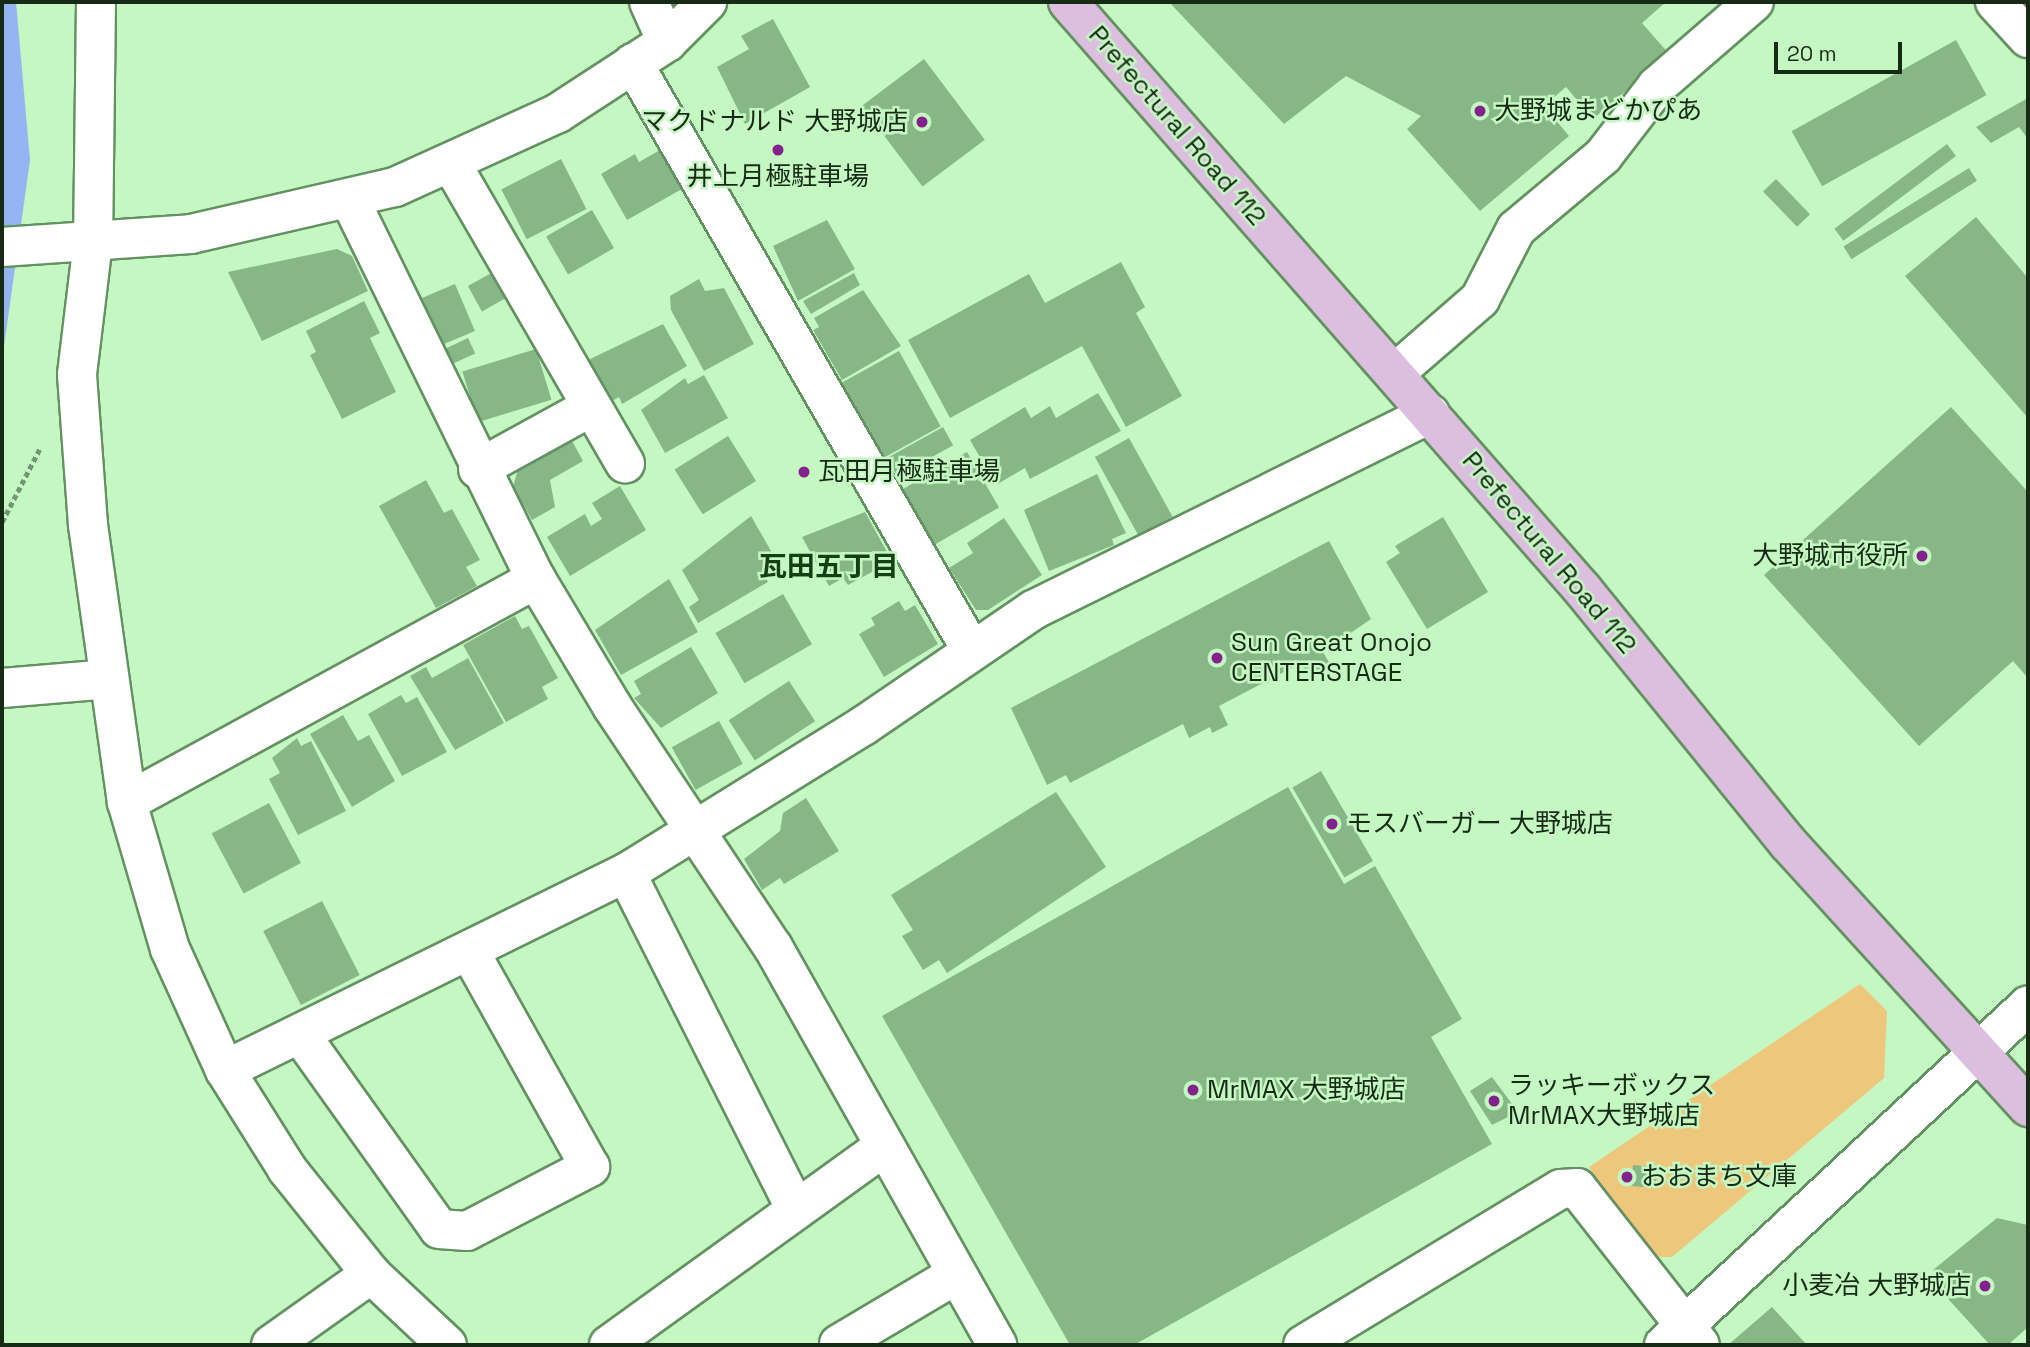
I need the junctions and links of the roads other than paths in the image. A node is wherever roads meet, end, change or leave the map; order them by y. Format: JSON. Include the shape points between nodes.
{"nodes":[{"id":1,"x":96,"y":2,"type":"edge"},
{"id":2,"x":649,"y":2,"type":"edge"},
{"id":3,"x":707,"y":2,"type":"edge"},
{"id":4,"x":1068,"y":2,"type":"edge"},
{"id":5,"x":1754,"y":2,"type":"edge"},
{"id":6,"x":1995,"y":2,"type":"edge"},
{"id":7,"x":2028,"y":38,"type":"edge"},
{"id":8,"x":667,"y":42,"type":"junction"},
{"id":9,"x":633,"y":64,"type":"junction"},
{"id":10,"x":452,"y":164,"type":"junction"},
{"id":11,"x":350,"y":200,"type":"junction"},
{"id":12,"x":77,"y":243,"type":"junction"},
{"id":13,"x":2,"y":247,"type":"edge"},
{"id":14,"x":1395,"y":373,"type":"junction"},
{"id":15,"x":591,"y":407,"type":"junction"},
{"id":16,"x":1430,"y":414,"type":"junction"},
{"id":17,"x":625,"y":463,"type":"dead end"},
{"id":18,"x":478,"y":469,"type":"junction"},
{"id":19,"x":536,"y":579,"type":"junction"},
{"id":20,"x":972,"y":651,"type":"junction"},
{"id":21,"x":109,"y":679,"type":"junction"},
{"id":22,"x":2,"y":688,"type":"edge"},
{"id":23,"x":127,"y":802,"type":"junction"},
{"id":24,"x":696,"y":833,"type":"junction"},
{"id":25,"x":625,"y":873,"type":"junction"},
{"id":26,"x":470,"y":952,"type":"junction"},
{"id":27,"x":2028,"y":1005,"type":"edge"},
{"id":28,"x":300,"y":1034,"type":"junction"},
{"id":29,"x":1980,"y":1055,"type":"junction"},
{"id":30,"x":225,"y":1070,"type":"junction"},
{"id":31,"x":2028,"y":1107,"type":"edge"},
{"id":32,"x":885,"y":1146,"type":"junction"},
{"id":33,"x":796,"y":1209,"type":"junction"},
{"id":34,"x":371,"y":1273,"type":"junction"},
{"id":35,"x":957,"y":1274,"type":"junction"},
{"id":36,"x":1683,"y":1339,"type":"edge"},
{"id":37,"x":271,"y":1345,"type":"edge"},
{"id":38,"x":447,"y":1345,"type":"edge"},
{"id":39,"x":609,"y":1345,"type":"edge"},
{"id":40,"x":839,"y":1345,"type":"edge"},
{"id":41,"x":997,"y":1345,"type":"edge"},
{"id":42,"x":1303,"y":1345,"type":"edge"}],
"edges":[{"from":1,"to":12,"type":"street"},
{"from":2,"to":8,"type":"street"},
{"from":3,"to":8,"type":"street"},
{"from":4,"to":14,"type":"main road","name":"Prefectural Road 112"},
{"from":5,"to":14,"type":"street","via":[[1657,86],[1604,156],[1516,229],[1480,299]]},
{"from":6,"to":7,"type":"street"},
{"from":8,"to":9,"type":"street"},
{"from":9,"to":10,"type":"street","via":[[558,113]]},
{"from":9,"to":20,"type":"street"},
{"from":10,"to":11,"type":"street"},
{"from":10,"to":15,"type":"street"},
{"from":11,"to":12,"type":"street","via":[[191,234]]},
{"from":11,"to":18,"type":"street"},
{"from":12,"to":13,"type":"street"},
{"from":12,"to":21,"type":"street","via":[[77,375],[88,525]]},
{"from":14,"to":16,"type":"main road","name":"Prefectural Road 112"},
{"from":15,"to":17,"type":"street"},
{"from":15,"to":18,"type":"street"},
{"from":16,"to":20,"type":"street","via":[[1033,610]]},
{"from":16,"to":29,"type":"main road","name":"Prefectural Road 112","via":[[1788,843]]},
{"from":18,"to":19,"type":"street"},
{"from":19,"to":23,"type":"street"},
{"from":19,"to":24,"type":"street"},
{"from":20,"to":24,"type":"street"},
{"from":21,"to":22,"type":"street"},
{"from":21,"to":23,"type":"street"},
{"from":23,"to":30,"type":"street","via":[[170,949]]},
{"from":24,"to":25,"type":"street"},
{"from":24,"to":32,"type":"street","via":[[773,947]]},
{"from":25,"to":26,"type":"street"},
{"from":25,"to":33,"type":"street"},
{"from":26,"to":28,"type":"street"},
{"from":26,"to":28,"type":"street","via":[[590,1167],[467,1231],[439,1229]]},
{"from":27,"to":29,"type":"street"},
{"from":28,"to":30,"type":"street"},
{"from":29,"to":31,"type":"main road","name":"Prefectural Road 112"},
{"from":29,"to":36,"type":"street"},
{"from":30,"to":34,"type":"street","via":[[287,1169]]},
{"from":32,"to":33,"type":"street"},
{"from":32,"to":35,"type":"street"},
{"from":33,"to":39,"type":"street"},
{"from":34,"to":37,"type":"street"},
{"from":34,"to":38,"type":"street"},
{"from":35,"to":40,"type":"street"},
{"from":35,"to":41,"type":"street"},
{"from":36,"to":42,"type":"street","via":[[1577,1188],[1561,1189]]}]}
